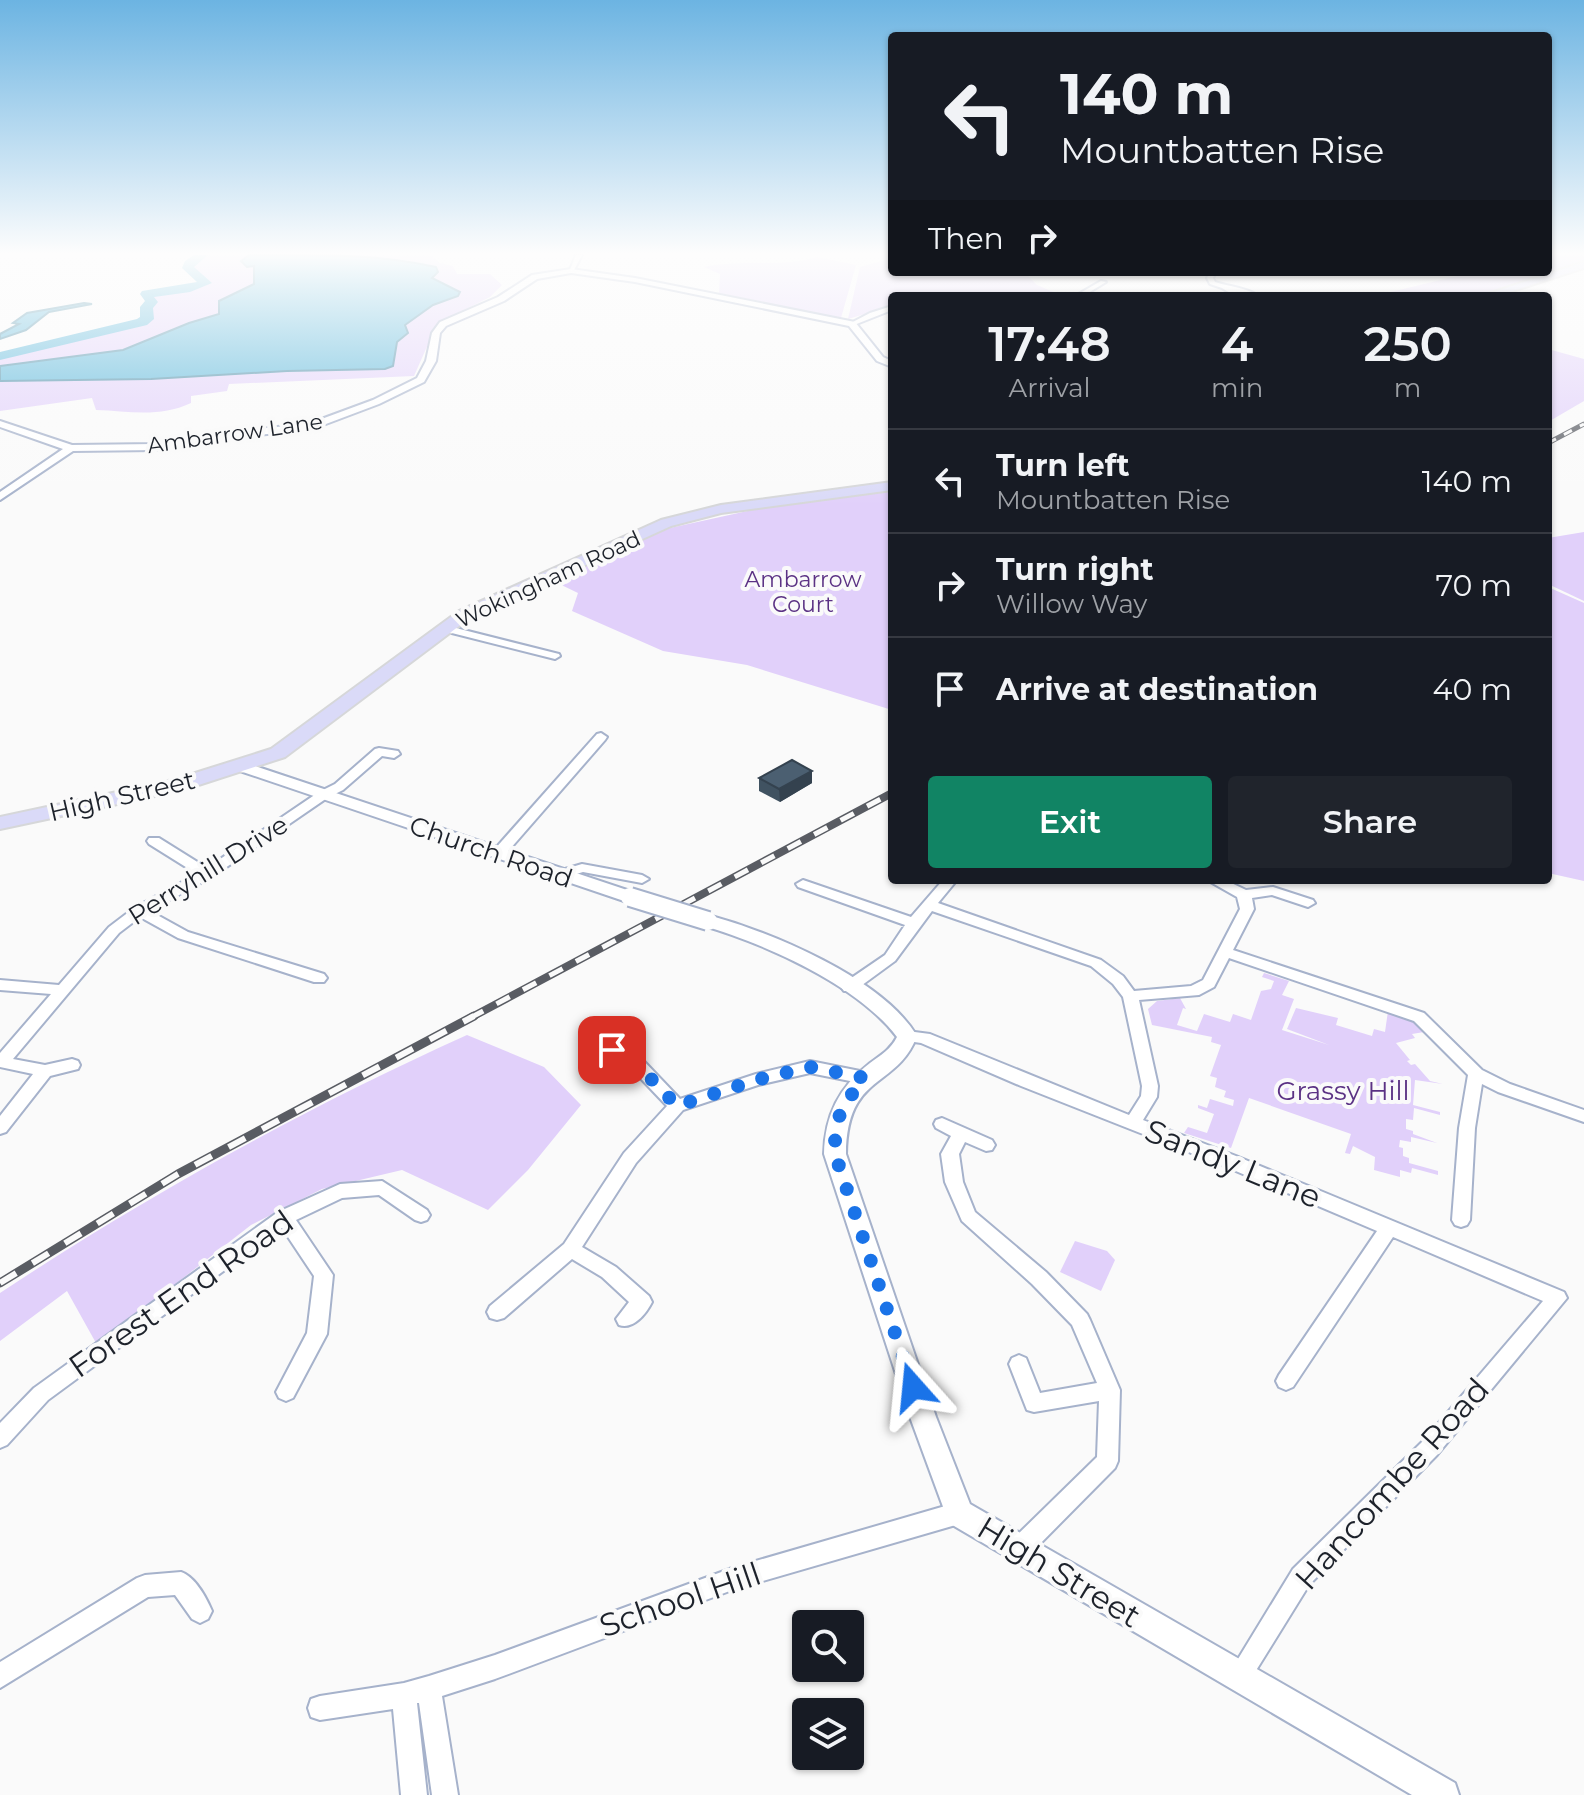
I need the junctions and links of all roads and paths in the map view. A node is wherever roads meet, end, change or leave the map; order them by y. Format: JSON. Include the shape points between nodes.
{"nodes":[{"id":1,"x":435,"y":339,"type":"edge"},
{"id":2,"x":864,"y":339,"type":"edge"},
{"id":3,"x":888,"y":362,"type":"edge"},
{"id":4,"x":0,"y":424,"type":"edge"},
{"id":5,"x":71,"y":448,"type":"junction"},
{"id":6,"x":888,"y":487,"type":"edge"},
{"id":7,"x":0,"y":497,"type":"edge"},
{"id":8,"x":444,"y":628,"type":"junction"},
{"id":9,"x":555,"y":656,"type":"dead end"},
{"id":10,"x":601,"y":737,"type":"dead end"},
{"id":11,"x":278,"y":753,"type":"junction"},
{"id":12,"x":394,"y":754,"type":"dead end"},
{"id":13,"x":243,"y":767,"type":"junction"},
{"id":14,"x":276,"y":777,"type":"junction"},
{"id":15,"x":323,"y":795,"type":"junction"},
{"id":16,"x":0,"y":823,"type":"edge"},
{"id":17,"x":154,"y":841,"type":"dead end"},
{"id":18,"x":498,"y":854,"type":"junction"},
{"id":19,"x":207,"y":874,"type":"junction"},
{"id":20,"x":560,"y":875,"type":"junction"},
{"id":21,"x":642,"y":879,"type":"dead end"},
{"id":22,"x":803,"y":884,"type":"dead end"},
{"id":23,"x":947,"y":884,"type":"edge"},
{"id":24,"x":1222,"y":884,"type":"edge"},
{"id":25,"x":1244,"y":895,"type":"junction"},
{"id":26,"x":1308,"y":903,"type":"dead end"},
{"id":27,"x":930,"y":905,"type":"junction"},
{"id":28,"x":139,"y":911,"type":"junction"},
{"id":29,"x":914,"y":923,"type":"junction"},
{"id":30,"x":1225,"y":952,"type":"junction"},
{"id":31,"x":319,"y":978,"type":"dead end"},
{"id":32,"x":0,"y":985,"type":"edge"},
{"id":33,"x":849,"y":987,"type":"junction"},
{"id":34,"x":63,"y":990,"type":"junction"},
{"id":35,"x":1130,"y":996,"type":"junction"},
{"id":36,"x":907,"y":1036,"type":"junction"},
{"id":37,"x":591,"y":1040,"type":"dead end"},
{"id":38,"x":72,"y":1065,"type":"dead end"},
{"id":39,"x":45,"y":1071,"type":"junction"},
{"id":40,"x":1476,"y":1074,"type":"junction"},
{"id":41,"x":865,"y":1078,"type":"junction"},
{"id":42,"x":677,"y":1106,"type":"junction"},
{"id":43,"x":1584,"y":1116,"type":"edge"},
{"id":44,"x":942,"y":1124,"type":"dead end"},
{"id":45,"x":1132,"y":1124,"type":"junction"},
{"id":46,"x":0,"y":1128,"type":"edge"},
{"id":47,"x":961,"y":1134,"type":"junction"},
{"id":48,"x":986,"y":1145,"type":"dead end"},
{"id":49,"x":421,"y":1215,"type":"dead end"},
{"id":50,"x":284,"y":1217,"type":"junction"},
{"id":51,"x":1461,"y":1220,"type":"dead end"},
{"id":52,"x":1389,"y":1228,"type":"junction"},
{"id":53,"x":571,"y":1249,"type":"junction"},
{"id":54,"x":1557,"y":1298,"type":"joint"},
{"id":55,"x":497,"y":1312,"type":"dead end"},
{"id":56,"x":626,"y":1319,"type":"dead end"},
{"id":57,"x":1019,"y":1364,"type":"dead end"},
{"id":58,"x":1286,"y":1381,"type":"dead end"},
{"id":59,"x":1110,"y":1390,"type":"junction"},
{"id":60,"x":286,"y":1392,"type":"dead end"},
{"id":61,"x":0,"y":1438,"type":"edge"},
{"id":62,"x":959,"y":1513,"type":"junction"},
{"id":63,"x":1019,"y":1549,"type":"junction"},
{"id":64,"x":200,"y":1611,"type":"dead end"},
{"id":65,"x":0,"y":1676,"type":"edge"},
{"id":66,"x":1239,"y":1678,"type":"junction"},
{"id":67,"x":429,"y":1688,"type":"junction"},
{"id":68,"x":404,"y":1695,"type":"junction"},
{"id":69,"x":320,"y":1708,"type":"dead end"},
{"id":70,"x":414,"y":1795,"type":"edge"},
{"id":71,"x":445,"y":1795,"type":"edge"},
{"id":72,"x":1443,"y":1795,"type":"edge"}],
"edges":[{"from":1,"to":5,"type":"street","name":"Ambarrow Lane","via":[[421,380],[310,427],[156,447]]},
{"from":2,"to":3,"type":"street"},
{"from":4,"to":5,"type":"street"},
{"from":5,"to":7,"type":"street"},
{"from":6,"to":8,"type":"main road","name":"Wokingham Road","via":[[760,503],[666,523]]},
{"from":8,"to":9,"type":"street"},
{"from":8,"to":11,"type":"main road","name":"Wokingham Road"},
{"from":10,"to":18,"type":"street"},
{"from":11,"to":13,"type":"main road","name":"Wokingham Road"},
{"from":11,"to":14,"type":"street"},
{"from":12,"to":15,"type":"street","name":"Perryhill Drive","via":[[379,752]]},
{"from":13,"to":14,"type":"street","name":"Church Road"},
{"from":13,"to":16,"type":"main road","name":"High Street"},
{"from":14,"to":15,"type":"street","name":"Church Road"},
{"from":15,"to":18,"type":"street","name":"Church Road"},
{"from":15,"to":19,"type":"street","name":"Perryhill Drive"},
{"from":17,"to":19,"type":"street"},
{"from":18,"to":20,"type":"street","name":"Church Road"},
{"from":19,"to":28,"type":"street","name":"Perryhill Drive"},
{"from":20,"to":21,"type":"street","via":[[582,868]]},
{"from":20,"to":33,"type":"street","name":"Church Road","bridge":true,"via":[[767,939]]},
{"from":22,"to":29,"type":"street"},
{"from":23,"to":27,"type":"street"},
{"from":24,"to":25,"type":"street"},
{"from":25,"to":26,"type":"street","via":[[1273,891]]},
{"from":25,"to":30,"type":"street","via":[[1247,909]]},
{"from":27,"to":29,"type":"street"},
{"from":27,"to":35,"type":"street","via":[[1096,963]]},
{"from":28,"to":31,"type":"street","via":[[183,935]]},
{"from":28,"to":34,"type":"street","name":"Perryhill Drive","via":[[114,930]]},
{"from":29,"to":33,"type":"street","via":[[890,958]]},
{"from":30,"to":35,"type":"street","via":[[1209,983],[1194,991]]},
{"from":30,"to":40,"type":"street","via":[[1419,1017]]},
{"from":32,"to":34,"type":"street"},
{"from":33,"to":36,"type":"street","via":[[901,1024]]},
{"from":34,"to":39,"type":"street","name":"Perryhill Drive","via":[[1,1062]]},
{"from":35,"to":45,"type":"street","via":[[1150,1086]]},
{"from":36,"to":41,"type":"street","name":"High Street","via":[[903,1049]]},
{"from":36,"to":45,"type":"street","name":"Sandy Lane","via":[[924,1038]]},
{"from":37,"to":42,"type":"street","via":[[633,1060]]},
{"from":38,"to":39,"type":"street","name":"Perryhill Drive"},
{"from":39,"to":46,"type":"street"},
{"from":40,"to":43,"type":"street"},
{"from":40,"to":51,"type":"street"},
{"from":41,"to":42,"type":"street","via":[[810,1067]]},
{"from":41,"to":62,"type":"street","name":"High Street","via":[[834,1127],[835,1154]]},
{"from":42,"to":53,"type":"street","via":[[630,1158]]},
{"from":44,"to":47,"type":"street"},
{"from":45,"to":52,"type":"street","name":"Sandy Lane"},
{"from":47,"to":48,"type":"street"},
{"from":47,"to":59,"type":"street","via":[[950,1154],[968,1216],[1080,1320]]},
{"from":49,"to":50,"type":"street","name":"Forest End Road","via":[[382,1188],[340,1191]]},
{"from":50,"to":60,"type":"street","via":[[324,1275],[317,1334]]},
{"from":50,"to":61,"type":"street","name":"Forest End Road","via":[[41,1394]]},
{"from":52,"to":54,"type":"street","name":"Sandy Lane"},
{"from":52,"to":58,"type":"street"},
{"from":53,"to":55,"type":"street"},
{"from":53,"to":56,"type":"street","via":[[609,1272],[642,1302]]},
{"from":54,"to":66,"type":"street","name":"Hancombe Road","via":[[1430,1448],[1301,1577]]},
{"from":57,"to":59,"type":"street","via":[[1034,1403]]},
{"from":59,"to":63,"type":"street","via":[[1107,1461]]},
{"from":62,"to":63,"type":"street","name":"High Street"},
{"from":62,"to":67,"type":"street","name":"School Hill","via":[[735,1578]]},
{"from":63,"to":66,"type":"street","name":"High Street"},
{"from":64,"to":65,"type":"street","via":[[181,1583],[145,1586]]},
{"from":66,"to":72,"type":"street","name":"High Street"},
{"from":67,"to":68,"type":"street","name":"School Hill"},
{"from":67,"to":71,"type":"street"},
{"from":68,"to":69,"type":"street","name":"School Hill"},
{"from":68,"to":70,"type":"street"}]}
